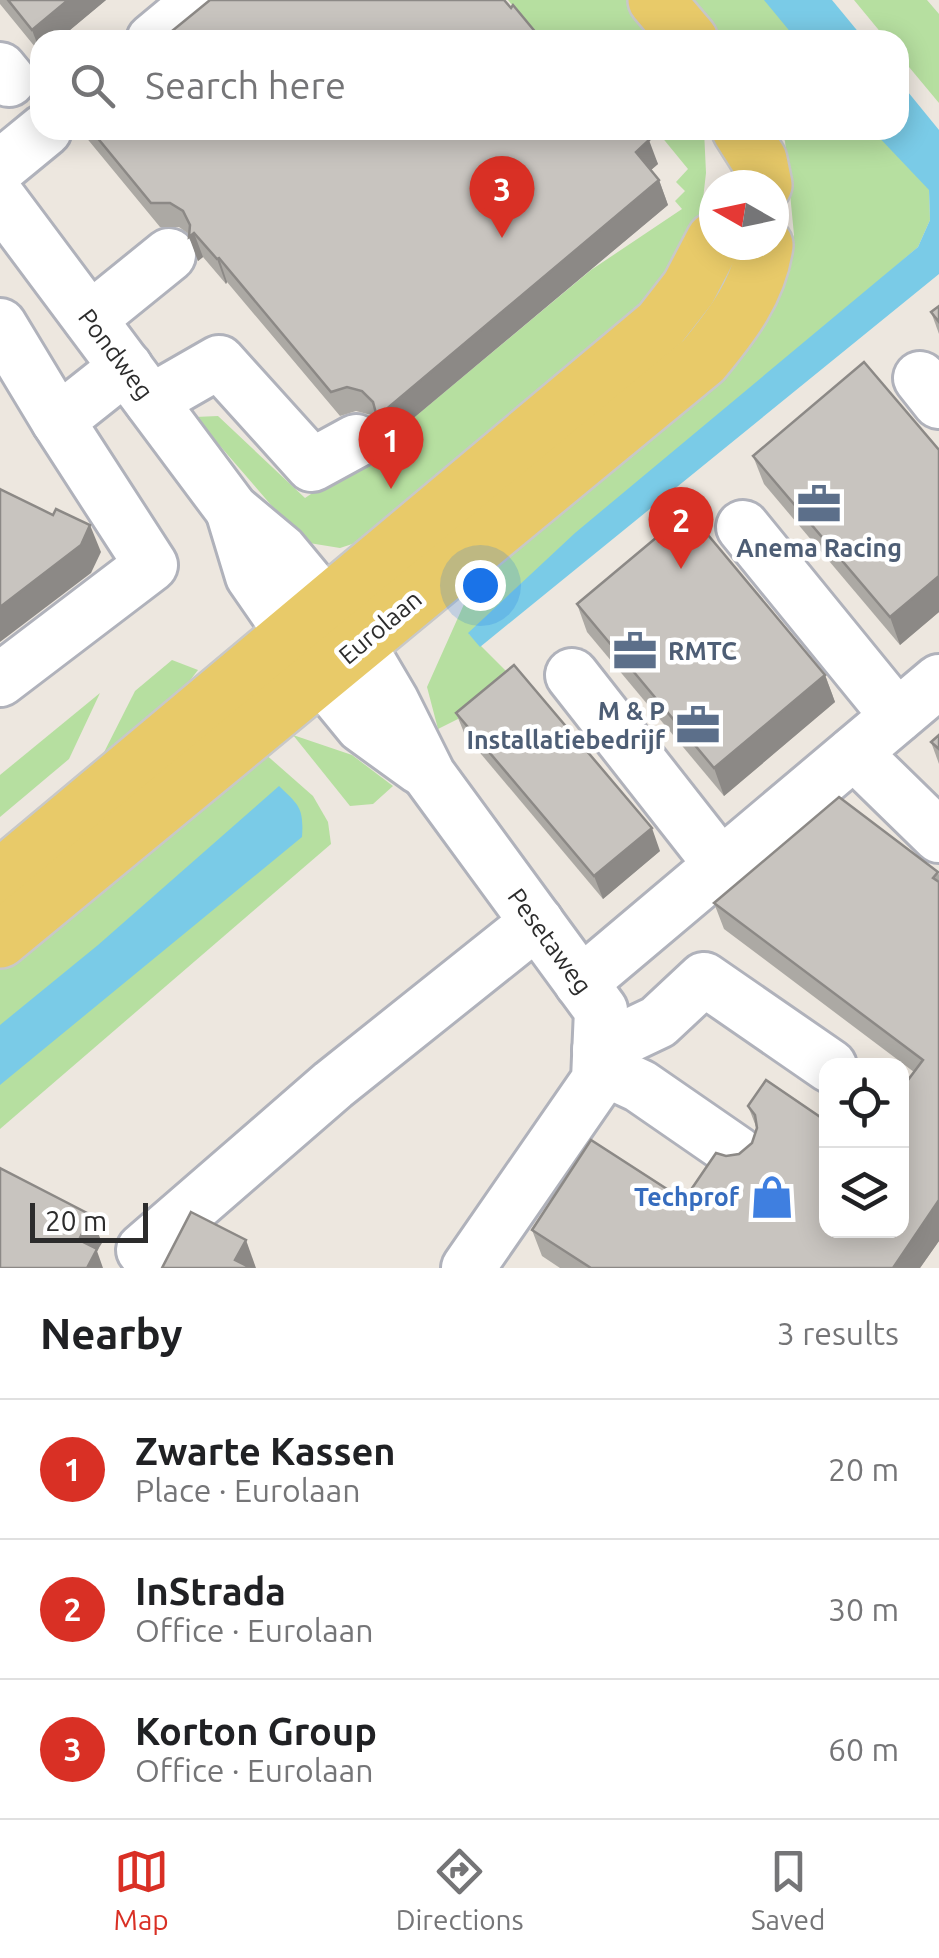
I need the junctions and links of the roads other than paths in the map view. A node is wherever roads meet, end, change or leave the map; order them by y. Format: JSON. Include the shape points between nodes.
{"nodes":[{"id":1,"x":201,"y":0,"type":"edge"},
{"id":2,"x":656,"y":0,"type":"edge"},
{"id":3,"x":165,"y":30,"type":"edge"},
{"id":4,"x":682,"y":30,"type":"edge"},
{"id":5,"x":32,"y":140,"type":"edge"},
{"id":6,"x":737,"y":140,"type":"edge"},
{"id":7,"x":746,"y":140,"type":"edge"},
{"id":8,"x":0,"y":167,"type":"edge"},
{"id":9,"x":731,"y":170,"type":"edge"},
{"id":10,"x":761,"y":170,"type":"edge"},
{"id":11,"x":10,"y":232,"type":"edge"},
{"id":12,"x":169,"y":255,"type":"dead end"},
{"id":13,"x":704,"y":260,"type":"edge"},
{"id":14,"x":763,"y":260,"type":"edge"},
{"id":15,"x":90,"y":319,"type":"junction"},
{"id":16,"x":0,"y":325,"type":"edge"},
{"id":17,"x":138,"y":384,"type":"junction"},
{"id":18,"x":58,"y":421,"type":"junction"},
{"id":19,"x":356,"y":442,"type":"dead end"},
{"id":20,"x":743,"y":527,"type":"dead end"},
{"id":21,"x":325,"y":640,"type":"junction"},
{"id":22,"x":572,"y":675,"type":"dead end"},
{"id":23,"x":0,"y":680,"type":"edge"},
{"id":24,"x":939,"y":681,"type":"edge"},
{"id":25,"x":898,"y":716,"type":"junction"},
{"id":26,"x":854,"y":753,"type":"junction"},
{"id":27,"x":939,"y":836,"type":"edge"},
{"id":28,"x":721,"y":866,"type":"junction"},
{"id":29,"x":0,"y":878,"type":"edge"},
{"id":30,"x":537,"y":922,"type":"junction"},
{"id":31,"x":0,"y":940,"type":"edge"},
{"id":32,"x":581,"y":983,"type":"junction"},
{"id":33,"x":599,"y":1058,"type":"junction"},
{"id":34,"x":819,"y":1058,"type":"edge"},
{"id":35,"x":737,"y":1153,"type":"edge"},
{"id":36,"x":143,"y":1250,"type":"dead end"},
{"id":37,"x":468,"y":1268,"type":"edge"}],
"edges":[{"from":1,"to":3,"type":"street"},
{"from":2,"to":4,"type":"main road"},
{"from":5,"to":8,"type":"street"},
{"from":6,"to":9,"type":"main road"},
{"from":7,"to":10,"type":"main road"},
{"from":11,"to":15,"type":"street","name":"Pondweg"},
{"from":12,"to":15,"type":"street"},
{"from":13,"to":21,"type":"main road","name":"Eurolaan","via":[[660,324]]},
{"from":14,"to":21,"type":"main road","name":"Eurolaan","via":[[736,320],[703,360]]},
{"from":15,"to":17,"type":"street","name":"Pondweg"},
{"from":16,"to":18,"type":"street"},
{"from":17,"to":18,"type":"street"},
{"from":17,"to":19,"type":"street","via":[[219,362],[312,465]]},
{"from":17,"to":21,"type":"street","name":"Pondweg","via":[[232,510],[281,551]]},
{"from":18,"to":23,"type":"street","via":[[151,565]]},
{"from":20,"to":25,"type":"street"},
{"from":21,"to":29,"type":"main road","name":"Eurolaan"},
{"from":21,"to":30,"type":"street","name":"Pesetaweg","via":[[362,726],[429,775]]},
{"from":21,"to":31,"type":"main road","name":"Eurolaan"},
{"from":22,"to":28,"type":"street"},
{"from":24,"to":25,"type":"street"},
{"from":25,"to":26,"type":"street"},
{"from":26,"to":27,"type":"street"},
{"from":26,"to":28,"type":"street"},
{"from":28,"to":32,"type":"street"},
{"from":30,"to":32,"type":"street","name":"Pesetaweg"},
{"from":30,"to":36,"type":"street","via":[[333,1085]]},
{"from":32,"to":33,"type":"street","name":"Pesetaweg","via":[[601,1010]]},
{"from":33,"to":34,"type":"street","via":[[658,1022],[704,979]]},
{"from":33,"to":35,"type":"street"},
{"from":33,"to":37,"type":"street","via":[[598,1080]]}]}
